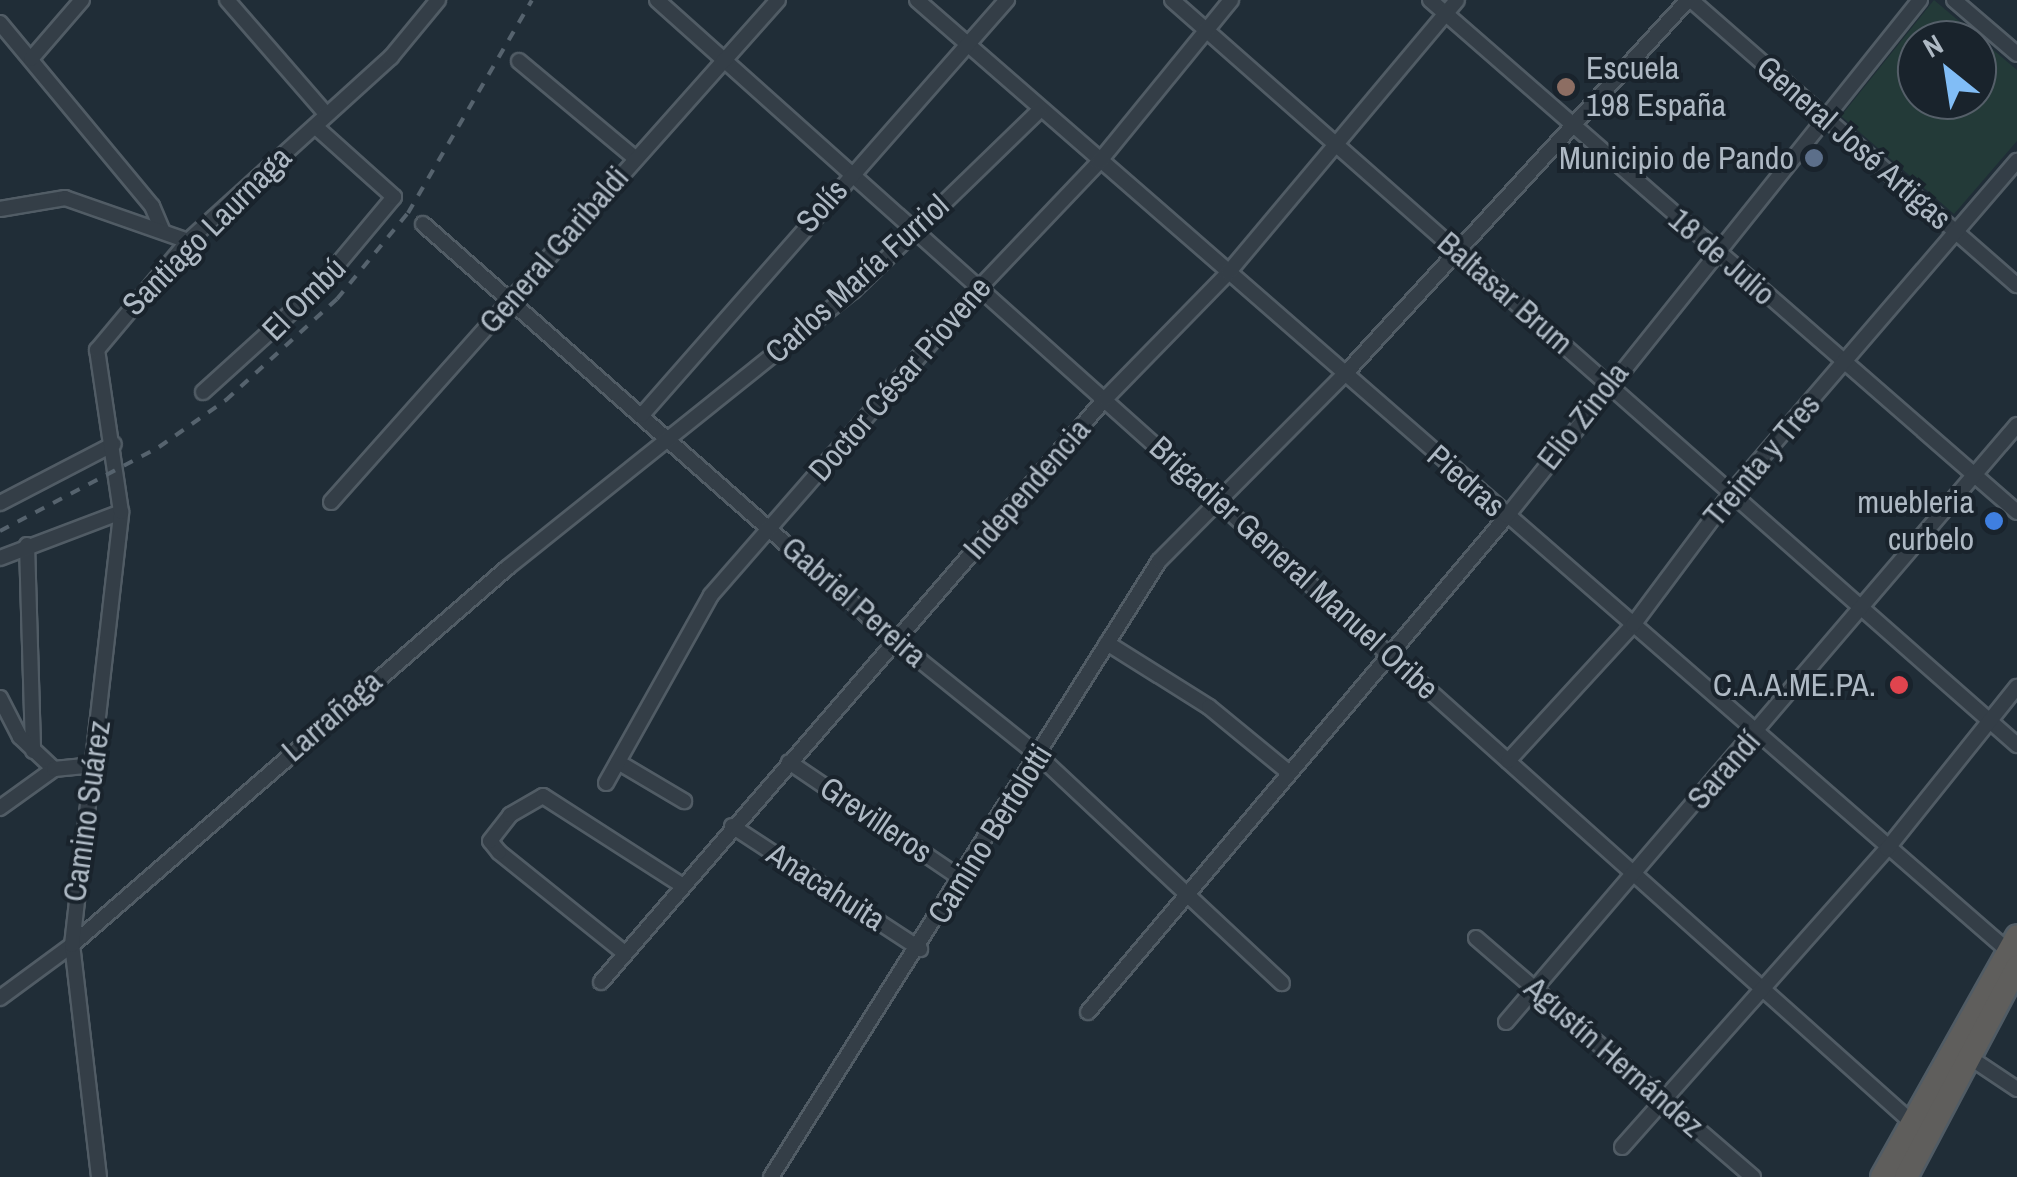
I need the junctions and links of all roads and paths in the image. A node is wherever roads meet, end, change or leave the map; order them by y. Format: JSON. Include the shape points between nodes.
{"nodes":[{"id":1,"x":82,"y":0,"type":"edge"},
{"id":2,"x":227,"y":0,"type":"edge"},
{"id":3,"x":438,"y":0,"type":"edge"},
{"id":4,"x":657,"y":0,"type":"edge"},
{"id":5,"x":778,"y":0,"type":"edge"},
{"id":6,"x":916,"y":0,"type":"edge"},
{"id":7,"x":1007,"y":0,"type":"edge"},
{"id":8,"x":1172,"y":0,"type":"edge"},
{"id":9,"x":1231,"y":0,"type":"edge"},
{"id":10,"x":1430,"y":0,"type":"edge"},
{"id":11,"x":1457,"y":0,"type":"edge"},
{"id":12,"x":1689,"y":0,"type":"edge"},
{"id":13,"x":1920,"y":0,"type":"edge"},
{"id":14,"x":1954,"y":0,"type":"edge"},
{"id":15,"x":1445,"y":14,"type":"junction"},
{"id":16,"x":1205,"y":29,"type":"junction"},
{"id":17,"x":3,"y":31,"type":"edge"},
{"id":18,"x":970,"y":47,"type":"junction"},
{"id":19,"x":2017,"y":54,"type":"edge"},
{"id":20,"x":31,"y":58,"type":"junction"},
{"id":21,"x":722,"y":58,"type":"junction"},
{"id":22,"x":519,"y":61,"type":"dead end"},
{"id":23,"x":1040,"y":110,"type":"junction"},
{"id":24,"x":327,"y":115,"type":"junction"},
{"id":25,"x":1826,"y":118,"type":"junction"},
{"id":26,"x":1572,"y":125,"type":"junction"},
{"id":27,"x":315,"y":126,"type":"junction"},
{"id":28,"x":1332,"y":141,"type":"junction"},
{"id":29,"x":635,"y":158,"type":"junction"},
{"id":30,"x":2017,"y":161,"type":"edge"},
{"id":31,"x":1100,"y":162,"type":"junction"},
{"id":32,"x":852,"y":173,"type":"junction"},
{"id":33,"x":0,"y":208,"type":"edge"},
{"id":34,"x":423,"y":224,"type":"dead end"},
{"id":35,"x":162,"y":230,"type":"junction"},
{"id":36,"x":916,"y":230,"type":"junction"},
{"id":37,"x":1956,"y":232,"type":"junction"},
{"id":38,"x":188,"y":241,"type":"junction"},
{"id":39,"x":1455,"y":248,"type":"junction"},
{"id":40,"x":1715,"y":252,"type":"junction"},
{"id":41,"x":1228,"y":274,"type":"junction"},
{"id":42,"x":2017,"y":286,"type":"edge"},
{"id":43,"x":980,"y":287,"type":"junction"},
{"id":44,"x":510,"y":300,"type":"junction"},
{"id":45,"x":1845,"y":361,"type":"junction"},
{"id":46,"x":1344,"y":376,"type":"junction"},
{"id":47,"x":1608,"y":383,"type":"junction"},
{"id":48,"x":204,"y":392,"type":"dead end"},
{"id":49,"x":1105,"y":399,"type":"junction"},
{"id":50,"x":642,"y":415,"type":"junction"},
{"id":51,"x":2017,"y":425,"type":"edge"},
{"id":52,"x":666,"y":438,"type":"junction"},
{"id":53,"x":114,"y":444,"type":"junction"},
{"id":54,"x":1975,"y":475,"type":"junction"},
{"id":55,"x":1732,"y":492,"type":"junction"},
{"id":56,"x":1218,"y":500,"type":"junction"},
{"id":57,"x":0,"y":502,"type":"edge"},
{"id":58,"x":331,"y":502,"type":"dead end"},
{"id":59,"x":122,"y":512,"type":"junction"},
{"id":60,"x":2017,"y":512,"type":"edge"},
{"id":61,"x":1507,"y":516,"type":"junction"},
{"id":62,"x":769,"y":528,"type":"junction"},
{"id":63,"x":27,"y":545,"type":"junction"},
{"id":64,"x":0,"y":558,"type":"edge"},
{"id":65,"x":1860,"y":605,"type":"junction"},
{"id":66,"x":1633,"y":625,"type":"junction"},
{"id":67,"x":896,"y":641,"type":"junction"},
{"id":68,"x":1107,"y":643,"type":"junction"},
{"id":69,"x":1388,"y":650,"type":"junction"},
{"id":70,"x":2017,"y":687,"type":"edge"},
{"id":71,"x":0,"y":698,"type":"edge"},
{"id":72,"x":1989,"y":720,"type":"junction"},
{"id":73,"x":1756,"y":735,"type":"junction"},
{"id":74,"x":2017,"y":745,"type":"edge"},
{"id":75,"x":32,"y":751,"type":"junction"},
{"id":76,"x":1038,"y":755,"type":"junction"},
{"id":77,"x":1508,"y":760,"type":"junction"},
{"id":78,"x":618,"y":762,"type":"junction"},
{"id":79,"x":790,"y":762,"type":"junction"},
{"id":80,"x":95,"y":765,"type":"junction"},
{"id":81,"x":54,"y":769,"type":"junction"},
{"id":82,"x":1288,"y":772,"type":"junction"},
{"id":83,"x":606,"y":783,"type":"dead end"},
{"id":84,"x":684,"y":801,"type":"dead end"},
{"id":85,"x":0,"y":808,"type":"edge"},
{"id":86,"x":732,"y":826,"type":"junction"},
{"id":87,"x":1887,"y":849,"type":"junction"},
{"id":88,"x":1636,"y":871,"type":"junction"},
{"id":89,"x":962,"y":878,"type":"junction"},
{"id":90,"x":680,"y":884,"type":"junction"},
{"id":91,"x":1184,"y":893,"type":"junction"},
{"id":92,"x":1476,"y":938,"type":"dead end"},
{"id":93,"x":72,"y":945,"type":"junction"},
{"id":94,"x":920,"y":948,"type":"junction"},
{"id":95,"x":622,"y":951,"type":"junction"},
{"id":96,"x":2015,"y":953,"type":"edge"},
{"id":97,"x":601,"y":982,"type":"dead end"},
{"id":98,"x":1282,"y":982,"type":"dead end"},
{"id":99,"x":1536,"y":988,"type":"junction"},
{"id":100,"x":1764,"y":988,"type":"junction"},
{"id":101,"x":0,"y":998,"type":"edge"},
{"id":102,"x":1088,"y":1012,"type":"dead end"},
{"id":103,"x":1506,"y":1022,"type":"dead end"},
{"id":104,"x":1972,"y":1059,"type":"junction"},
{"id":105,"x":2017,"y":1089,"type":"edge"},
{"id":106,"x":1664,"y":1103,"type":"junction"},
{"id":107,"x":1921,"y":1132,"type":"junction"},
{"id":108,"x":1622,"y":1147,"type":"dead end"},
{"id":109,"x":99,"y":1177,"type":"edge"},
{"id":110,"x":771,"y":1177,"type":"edge"},
{"id":111,"x":1753,"y":1177,"type":"edge"},
{"id":112,"x":1882,"y":1177,"type":"edge"},
{"id":113,"x":1906,"y":1177,"type":"edge"}],
"edges":[{"from":1,"to":20,"type":"street"},
{"from":2,"to":24,"type":"street"},
{"from":3,"to":24,"type":"street","name":"Santiago Laurnaga","via":[[391,57]]},
{"from":4,"to":21,"type":"street","name":"Brigadier General Manuel Oribe"},
{"from":5,"to":21,"type":"street","name":"General Garibaldi"},
{"from":6,"to":18,"type":"street","name":"Piedras"},
{"from":7,"to":18,"type":"street","name":"Solís"},
{"from":8,"to":16,"type":"street","name":"Baltasar Brum"},
{"from":9,"to":16,"type":"street","name":"Doctor César Piovene"},
{"from":10,"to":15,"type":"street","name":"18 de Julio"},
{"from":11,"to":15,"type":"street","name":"Independencia"},
{"from":12,"to":25,"type":"street","name":"General José Artigas"},
{"from":12,"to":26,"type":"street","name":"Camino Bertolotti"},
{"from":13,"to":25,"type":"street","name":"Elio Zinola"},
{"from":14,"to":19,"type":"street"},
{"from":15,"to":26,"type":"street","name":"18 de Julio"},
{"from":15,"to":28,"type":"street","name":"Independencia"},
{"from":16,"to":28,"type":"street","name":"Baltasar Brum"},
{"from":16,"to":31,"type":"street","name":"Doctor César Piovene"},
{"from":17,"to":20,"type":"street"},
{"from":18,"to":23,"type":"street","name":"Piedras"},
{"from":18,"to":32,"type":"street","name":"Solís"},
{"from":20,"to":35,"type":"street","via":[[152,206]]},
{"from":21,"to":29,"type":"street","name":"General Garibaldi"},
{"from":21,"to":32,"type":"street","name":"Brigadier General Manuel Oribe"},
{"from":22,"to":29,"type":"street"},
{"from":23,"to":31,"type":"street","name":"Piedras"},
{"from":23,"to":36,"type":"street","name":"Carlos María Furriol"},
{"from":24,"to":27,"type":"street","name":"Santiago Laurnaga"},
{"from":25,"to":37,"type":"street","name":"General José Artigas"},
{"from":25,"to":40,"type":"street","name":"Elio Zinola"},
{"from":26,"to":39,"type":"street","name":"Camino Bertolotti"},
{"from":26,"to":40,"type":"street","name":"18 de Julio"},
{"from":27,"to":38,"type":"street","name":"Santiago Laurnaga"},
{"from":27,"to":48,"type":"street","name":"El Ombú","via":[[394,197],[317,289]]},
{"from":28,"to":39,"type":"street","name":"Baltasar Brum"},
{"from":28,"to":41,"type":"street","name":"Independencia"},
{"from":29,"to":44,"type":"street","name":"General Garibaldi"},
{"from":30,"to":37,"type":"street","name":"Treinta y Tres"},
{"from":31,"to":41,"type":"street","name":"Piedras"},
{"from":31,"to":43,"type":"street","name":"Doctor César Piovene"},
{"from":32,"to":36,"type":"street","name":"Brigadier General Manuel Oribe"},
{"from":32,"to":50,"type":"street","name":"Solís"},
{"from":33,"to":35,"type":"street","via":[[64,198]]},
{"from":34,"to":44,"type":"street","name":"Gabriel Pereira"},
{"from":35,"to":38,"type":"street"},
{"from":36,"to":43,"type":"street","name":"Brigadier General Manuel Oribe"},
{"from":36,"to":52,"type":"street","name":"Carlos María Furriol","via":[[853,292]]},
{"from":37,"to":42,"type":"street","name":"General José Artigas"},
{"from":37,"to":45,"type":"street","name":"Treinta y Tres"},
{"from":38,"to":53,"type":"street","name":"Santiago Laurnaga","via":[[98,350]]},
{"from":39,"to":46,"type":"street","name":"Camino Bertolotti"},
{"from":39,"to":47,"type":"street","name":"Baltasar Brum"},
{"from":40,"to":45,"type":"street","name":"18 de Julio"},
{"from":40,"to":47,"type":"street","name":"Elio Zinola"},
{"from":41,"to":46,"type":"street","name":"Piedras"},
{"from":41,"to":49,"type":"street","name":"Independencia"},
{"from":43,"to":49,"type":"street","name":"Brigadier General Manuel Oribe"},
{"from":43,"to":62,"type":"street","name":"Doctor César Piovene"},
{"from":44,"to":50,"type":"street","name":"Gabriel Pereira"},
{"from":44,"to":58,"type":"street","name":"General Garibaldi"},
{"from":45,"to":54,"type":"street","name":"18 de Julio"},
{"from":45,"to":55,"type":"street","name":"Treinta y Tres"},
{"from":46,"to":56,"type":"street","name":"Camino Bertolotti"},
{"from":46,"to":61,"type":"street","name":"Piedras"},
{"from":47,"to":55,"type":"street","name":"Baltasar Brum"},
{"from":47,"to":61,"type":"street","name":"Elio Zinola"},
{"from":49,"to":56,"type":"street","name":"Brigadier General Manuel Oribe"},
{"from":49,"to":67,"type":"street","name":"Independencia"},
{"from":50,"to":52,"type":"street","name":"Gabriel Pereira"},
{"from":51,"to":54,"type":"street","name":"Sarandí"},
{"from":52,"to":62,"type":"street","name":"Gabriel Pereira"},
{"from":52,"to":93,"type":"street","name":"Larrañaga","via":[[376,677]]},
{"from":53,"to":57,"type":"street"},
{"from":53,"to":59,"type":"street","name":"Camino Suárez"},
{"from":54,"to":60,"type":"street","name":"18 de Julio"},
{"from":54,"to":65,"type":"street","name":"Sarandí"},
{"from":55,"to":65,"type":"street","name":"Baltasar Brum"},
{"from":55,"to":66,"type":"street","name":"Treinta y Tres"},
{"from":56,"to":68,"type":"street","name":"Camino Bertolotti","via":[[1159,561]]},
{"from":56,"to":69,"type":"street","name":"Brigadier General Manuel Oribe"},
{"from":59,"to":63,"type":"street"},
{"from":59,"to":80,"type":"street","name":"Camino Suárez"},
{"from":61,"to":66,"type":"street","name":"Piedras"},
{"from":61,"to":69,"type":"street","name":"Elio Zinola"},
{"from":62,"to":67,"type":"street","name":"Gabriel Pereira"},
{"from":62,"to":78,"type":"street","name":"Doctor César Piovene","via":[[703,607]]},
{"from":63,"to":64,"type":"street"},
{"from":63,"to":75,"type":"street"},
{"from":65,"to":72,"type":"street","name":"Baltasar Brum"},
{"from":65,"to":73,"type":"street","name":"Sarandí"},
{"from":66,"to":73,"type":"street","name":"Piedras"},
{"from":66,"to":77,"type":"street","name":"Treinta y Tres"},
{"from":67,"to":76,"type":"street","name":"Gabriel Pereira"},
{"from":67,"to":79,"type":"street","name":"Independencia"},
{"from":68,"to":76,"type":"street","name":"Camino Bertolotti"},
{"from":68,"to":82,"type":"street","via":[[1209,706]]},
{"from":69,"to":77,"type":"street","name":"Brigadier General Manuel Oribe"},
{"from":69,"to":82,"type":"street","name":"Elio Zinola"},
{"from":70,"to":72,"type":"street"},
{"from":71,"to":75,"type":"street"},
{"from":72,"to":74,"type":"street","name":"Baltasar Brum"},
{"from":72,"to":87,"type":"street"},
{"from":73,"to":87,"type":"street","name":"Piedras"},
{"from":73,"to":88,"type":"street","name":"Sarandí"},
{"from":75,"to":81,"type":"street"},
{"from":76,"to":89,"type":"street","name":"Camino Bertolotti"},
{"from":76,"to":91,"type":"street","name":"Gabriel Pereira"},
{"from":77,"to":88,"type":"street","name":"Brigadier General Manuel Oribe"},
{"from":78,"to":83,"type":"street","name":"Doctor César Piovene"},
{"from":78,"to":84,"type":"street"},
{"from":79,"to":86,"type":"street","name":"Independencia"},
{"from":79,"to":89,"type":"street","name":"Grevilleros"},
{"from":80,"to":81,"type":"street"},
{"from":80,"to":93,"type":"street","name":"Camino Suárez"},
{"from":81,"to":85,"type":"street"},
{"from":82,"to":91,"type":"street","name":"Elio Zinola"},
{"from":86,"to":90,"type":"street","name":"Independencia"},
{"from":86,"to":94,"type":"street","name":"Anacahuita"},
{"from":87,"to":96,"type":"street","name":"Piedras"},
{"from":87,"to":100,"type":"street"},
{"from":88,"to":99,"type":"street","name":"Sarandí"},
{"from":88,"to":100,"type":"street","name":"Brigadier General Manuel Oribe"},
{"from":89,"to":94,"type":"street","name":"Camino Bertolotti"},
{"from":90,"to":95,"type":"street","name":"Independencia"},
{"from":90,"to":95,"type":"street","via":[[543,796],[510,815],[490,840],[498,852]]},
{"from":91,"to":98,"type":"street","name":"Gabriel Pereira"},
{"from":91,"to":102,"type":"street","name":"Elio Zinola"},
{"from":92,"to":99,"type":"street","name":"Agustín Hernández"},
{"from":93,"to":101,"type":"street","name":"Larrañaga"},
{"from":93,"to":109,"type":"street","name":"Camino Suárez"},
{"from":94,"to":110,"type":"street","name":"Camino Bertolotti"},
{"from":95,"to":97,"type":"street","name":"Independencia"},
{"from":96,"to":104,"type":"highway"},
{"from":96,"to":107,"type":"highway"},
{"from":99,"to":103,"type":"street","name":"Sarandí"},
{"from":99,"to":106,"type":"street","name":"Agustín Hernández"},
{"from":100,"to":106,"type":"street"},
{"from":100,"to":107,"type":"street","name":"Brigadier General Manuel Oribe"},
{"from":104,"to":105,"type":"street"},
{"from":104,"to":107,"type":"highway"},
{"from":106,"to":108,"type":"street"},
{"from":106,"to":111,"type":"street","name":"Agustín Hernández"},
{"from":107,"to":112,"type":"highway"},
{"from":107,"to":113,"type":"highway"}]}
